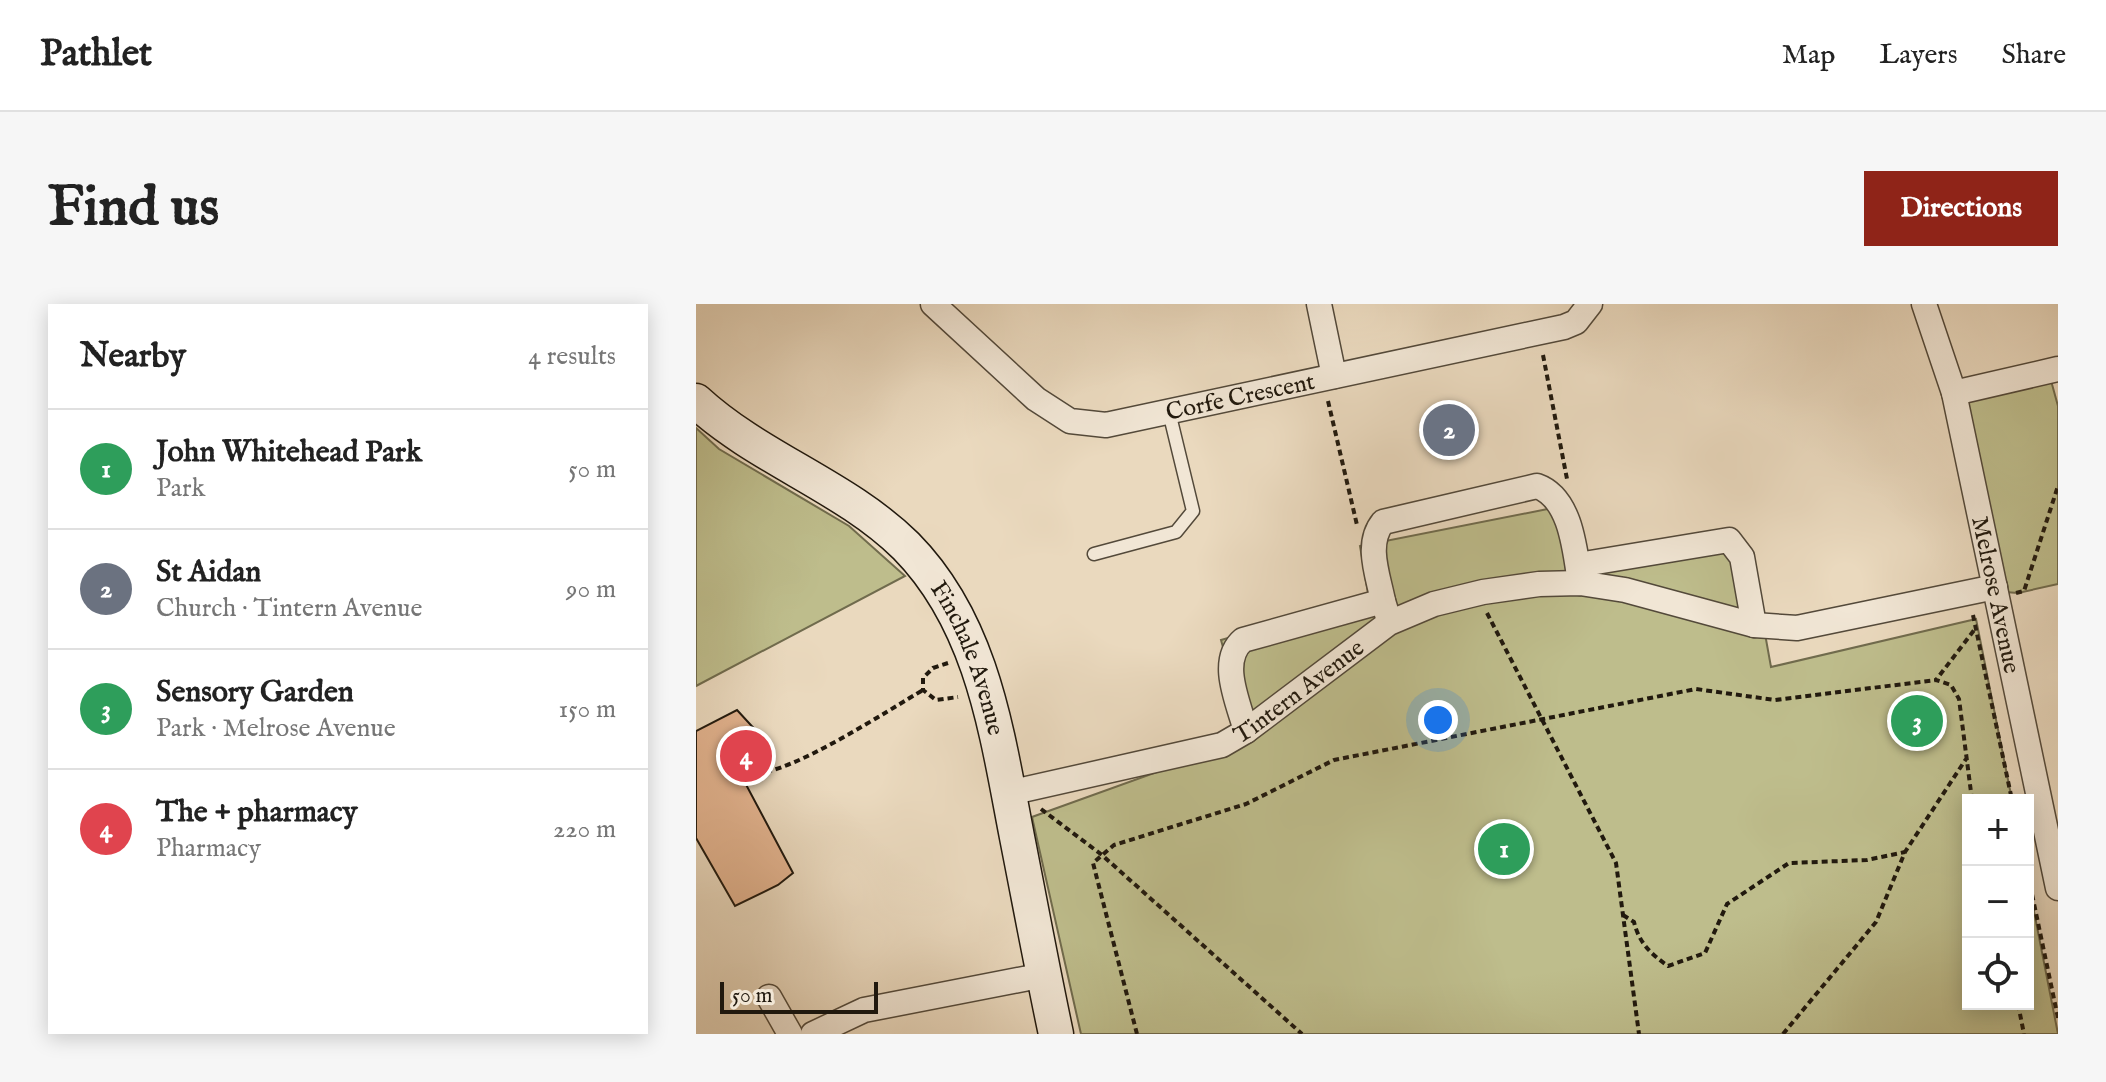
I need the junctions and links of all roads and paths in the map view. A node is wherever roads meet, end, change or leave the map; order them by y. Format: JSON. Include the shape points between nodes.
{"nodes":[{"id":1,"x":933,"y":304,"type":"edge"},
{"id":2,"x":1319,"y":304,"type":"edge"},
{"id":3,"x":1924,"y":304,"type":"edge"},
{"id":4,"x":1587,"y":309,"type":"edge"},
{"id":5,"x":1538,"y":333,"type":"junction"},
{"id":6,"x":2057,"y":374,"type":"edge"},
{"id":7,"x":1328,"y":378,"type":"junction"},
{"id":8,"x":1954,"y":393,"type":"junction"},
{"id":9,"x":696,"y":401,"type":"edge"},
{"id":10,"x":1169,"y":412,"type":"junction"},
{"id":11,"x":2058,"y":486,"type":"edge"},
{"id":12,"x":1570,"y":490,"type":"dead end"},
{"id":13,"x":1373,"y":547,"type":"junction"},
{"id":14,"x":1094,"y":554,"type":"dead end"},
{"id":15,"x":1579,"y":574,"type":"junction"},
{"id":16,"x":1483,"y":592,"type":"junction"},
{"id":17,"x":1996,"y":592,"type":"junction"},
{"id":18,"x":1971,"y":606,"type":"dead end"},
{"id":19,"x":1386,"y":612,"type":"junction"},
{"id":20,"x":1754,"y":625,"type":"junction"},
{"id":21,"x":1976,"y":628,"type":"junction"},
{"id":22,"x":943,"y":651,"type":"dead end"},
{"id":23,"x":948,"y":663,"type":"junction"},
{"id":24,"x":954,"y":677,"type":"dead end"},
{"id":25,"x":1936,"y":680,"type":"junction"},
{"id":26,"x":923,"y":690,"type":"junction"},
{"id":27,"x":960,"y":691,"type":"dead end"},
{"id":28,"x":1544,"y":719,"type":"junction"},
{"id":29,"x":1246,"y":731,"type":"junction"},
{"id":30,"x":1966,"y":759,"type":"junction"},
{"id":31,"x":756,"y":772,"type":"dead end"},
{"id":32,"x":1022,"y":790,"type":"junction"},
{"id":33,"x":1971,"y":794,"type":"edge"},
{"id":34,"x":2011,"y":794,"type":"edge"},
{"id":35,"x":1905,"y":852,"type":"junction"},
{"id":36,"x":1102,"y":855,"type":"junction"},
{"id":37,"x":2056,"y":873,"type":"edge"},
{"id":38,"x":2034,"y":904,"type":"edge"},
{"id":39,"x":1623,"y":915,"type":"junction"},
{"id":40,"x":1044,"y":975,"type":"junction"},
{"id":41,"x":769,"y":997,"type":"dead end"},
{"id":42,"x":2019,"y":1010,"type":"edge"},
{"id":43,"x":2058,"y":1018,"type":"edge"},
{"id":44,"x":790,"y":1034,"type":"edge"},
{"id":45,"x":813,"y":1034,"type":"edge"},
{"id":46,"x":1056,"y":1034,"type":"edge"},
{"id":47,"x":1137,"y":1034,"type":"edge"},
{"id":48,"x":1302,"y":1034,"type":"edge"},
{"id":49,"x":1639,"y":1034,"type":"edge"},
{"id":50,"x":1783,"y":1034,"type":"edge"},
{"id":51,"x":2024,"y":1034,"type":"edge"}],
"edges":[{"from":1,"to":10,"type":"street","name":"Corfe Crescent","via":[[1036,399],[1070,421],[1106,425]]},
{"from":2,"to":7,"type":"street"},
{"from":3,"to":8,"type":"street","name":"Melrose Avenue"},
{"from":4,"to":5,"type":"street","name":"Corfe Crescent","via":[[1576,322]]},
{"from":5,"to":7,"type":"street","name":"Corfe Crescent"},
{"from":5,"to":12,"type":"path"},
{"from":6,"to":8,"type":"street"},
{"from":7,"to":10,"type":"street","name":"Corfe Crescent"},
{"from":7,"to":13,"type":"path","via":[[1359,535]]},
{"from":8,"to":17,"type":"street","name":"Melrose Avenue"},
{"from":9,"to":32,"type":"street","name":"Finchale Avenue","via":[[766,452],[875,519],[927,571],[964,627]]},
{"from":10,"to":14,"type":"lane","via":[[1193,511],[1176,532]]},
{"from":11,"to":17,"type":"path","via":[[2024,591]]},
{"from":13,"to":15,"type":"street","via":[[1375,532],[1393,517],[1537,486],[1549,490],[1562,505]]},
{"from":13,"to":19,"type":"street"},
{"from":15,"to":16,"type":"street","name":"Tintern Avenue"},
{"from":15,"to":20,"type":"street","name":"Tintern Avenue"},
{"from":15,"to":20,"type":"street","via":[[1729,540],[1742,557]]},
{"from":16,"to":19,"type":"street","name":"Tintern Avenue"},
{"from":16,"to":28,"type":"path","via":[[1490,624]]},
{"from":17,"to":20,"type":"street","name":"Tintern Avenue","via":[[1797,628]]},
{"from":17,"to":21,"type":"path"},
{"from":17,"to":37,"type":"street","name":"Melrose Avenue"},
{"from":18,"to":21,"type":"path"},
{"from":19,"to":29,"type":"street","name":"Tintern Avenue"},
{"from":19,"to":29,"type":"street","via":[[1243,640],[1233,648],[1229,661]]},
{"from":21,"to":25,"type":"path"},
{"from":21,"to":34,"type":"path"},
{"from":22,"to":23,"type":"path"},
{"from":23,"to":24,"type":"path"},
{"from":23,"to":26,"type":"path","via":[[923,678]]},
{"from":25,"to":28,"type":"path","via":[[1775,700],[1696,689]]},
{"from":25,"to":30,"type":"path","via":[[1951,685],[1959,699]]},
{"from":26,"to":27,"type":"path","via":[[936,700],[962,696]]},
{"from":26,"to":31,"type":"path","via":[[813,753],[765,774]]},
{"from":28,"to":36,"type":"path","via":[[1334,760],[1246,804],[1114,845]]},
{"from":28,"to":39,"type":"path","via":[[1616,863]]},
{"from":29,"to":32,"type":"street","name":"Tintern Avenue","via":[[1197,753]]},
{"from":30,"to":33,"type":"path"},
{"from":30,"to":35,"type":"path"},
{"from":32,"to":36,"type":"path"},
{"from":32,"to":40,"type":"street","name":"Finchale Avenue"},
{"from":35,"to":39,"type":"path","via":[[1867,860],[1789,863],[1727,904],[1705,953],[1681,964],[1668,966],[1651,955],[1634,922]]},
{"from":35,"to":50,"type":"path","via":[[1876,922]]},
{"from":36,"to":47,"type":"path","via":[[1093,863]]},
{"from":36,"to":48,"type":"path"},
{"from":38,"to":43,"type":"path"},
{"from":39,"to":49,"type":"path"},
{"from":40,"to":45,"type":"street","via":[[864,1010]]},
{"from":40,"to":46,"type":"street","name":"Finchale Avenue"},
{"from":41,"to":44,"type":"street"},
{"from":42,"to":51,"type":"path"}]}
